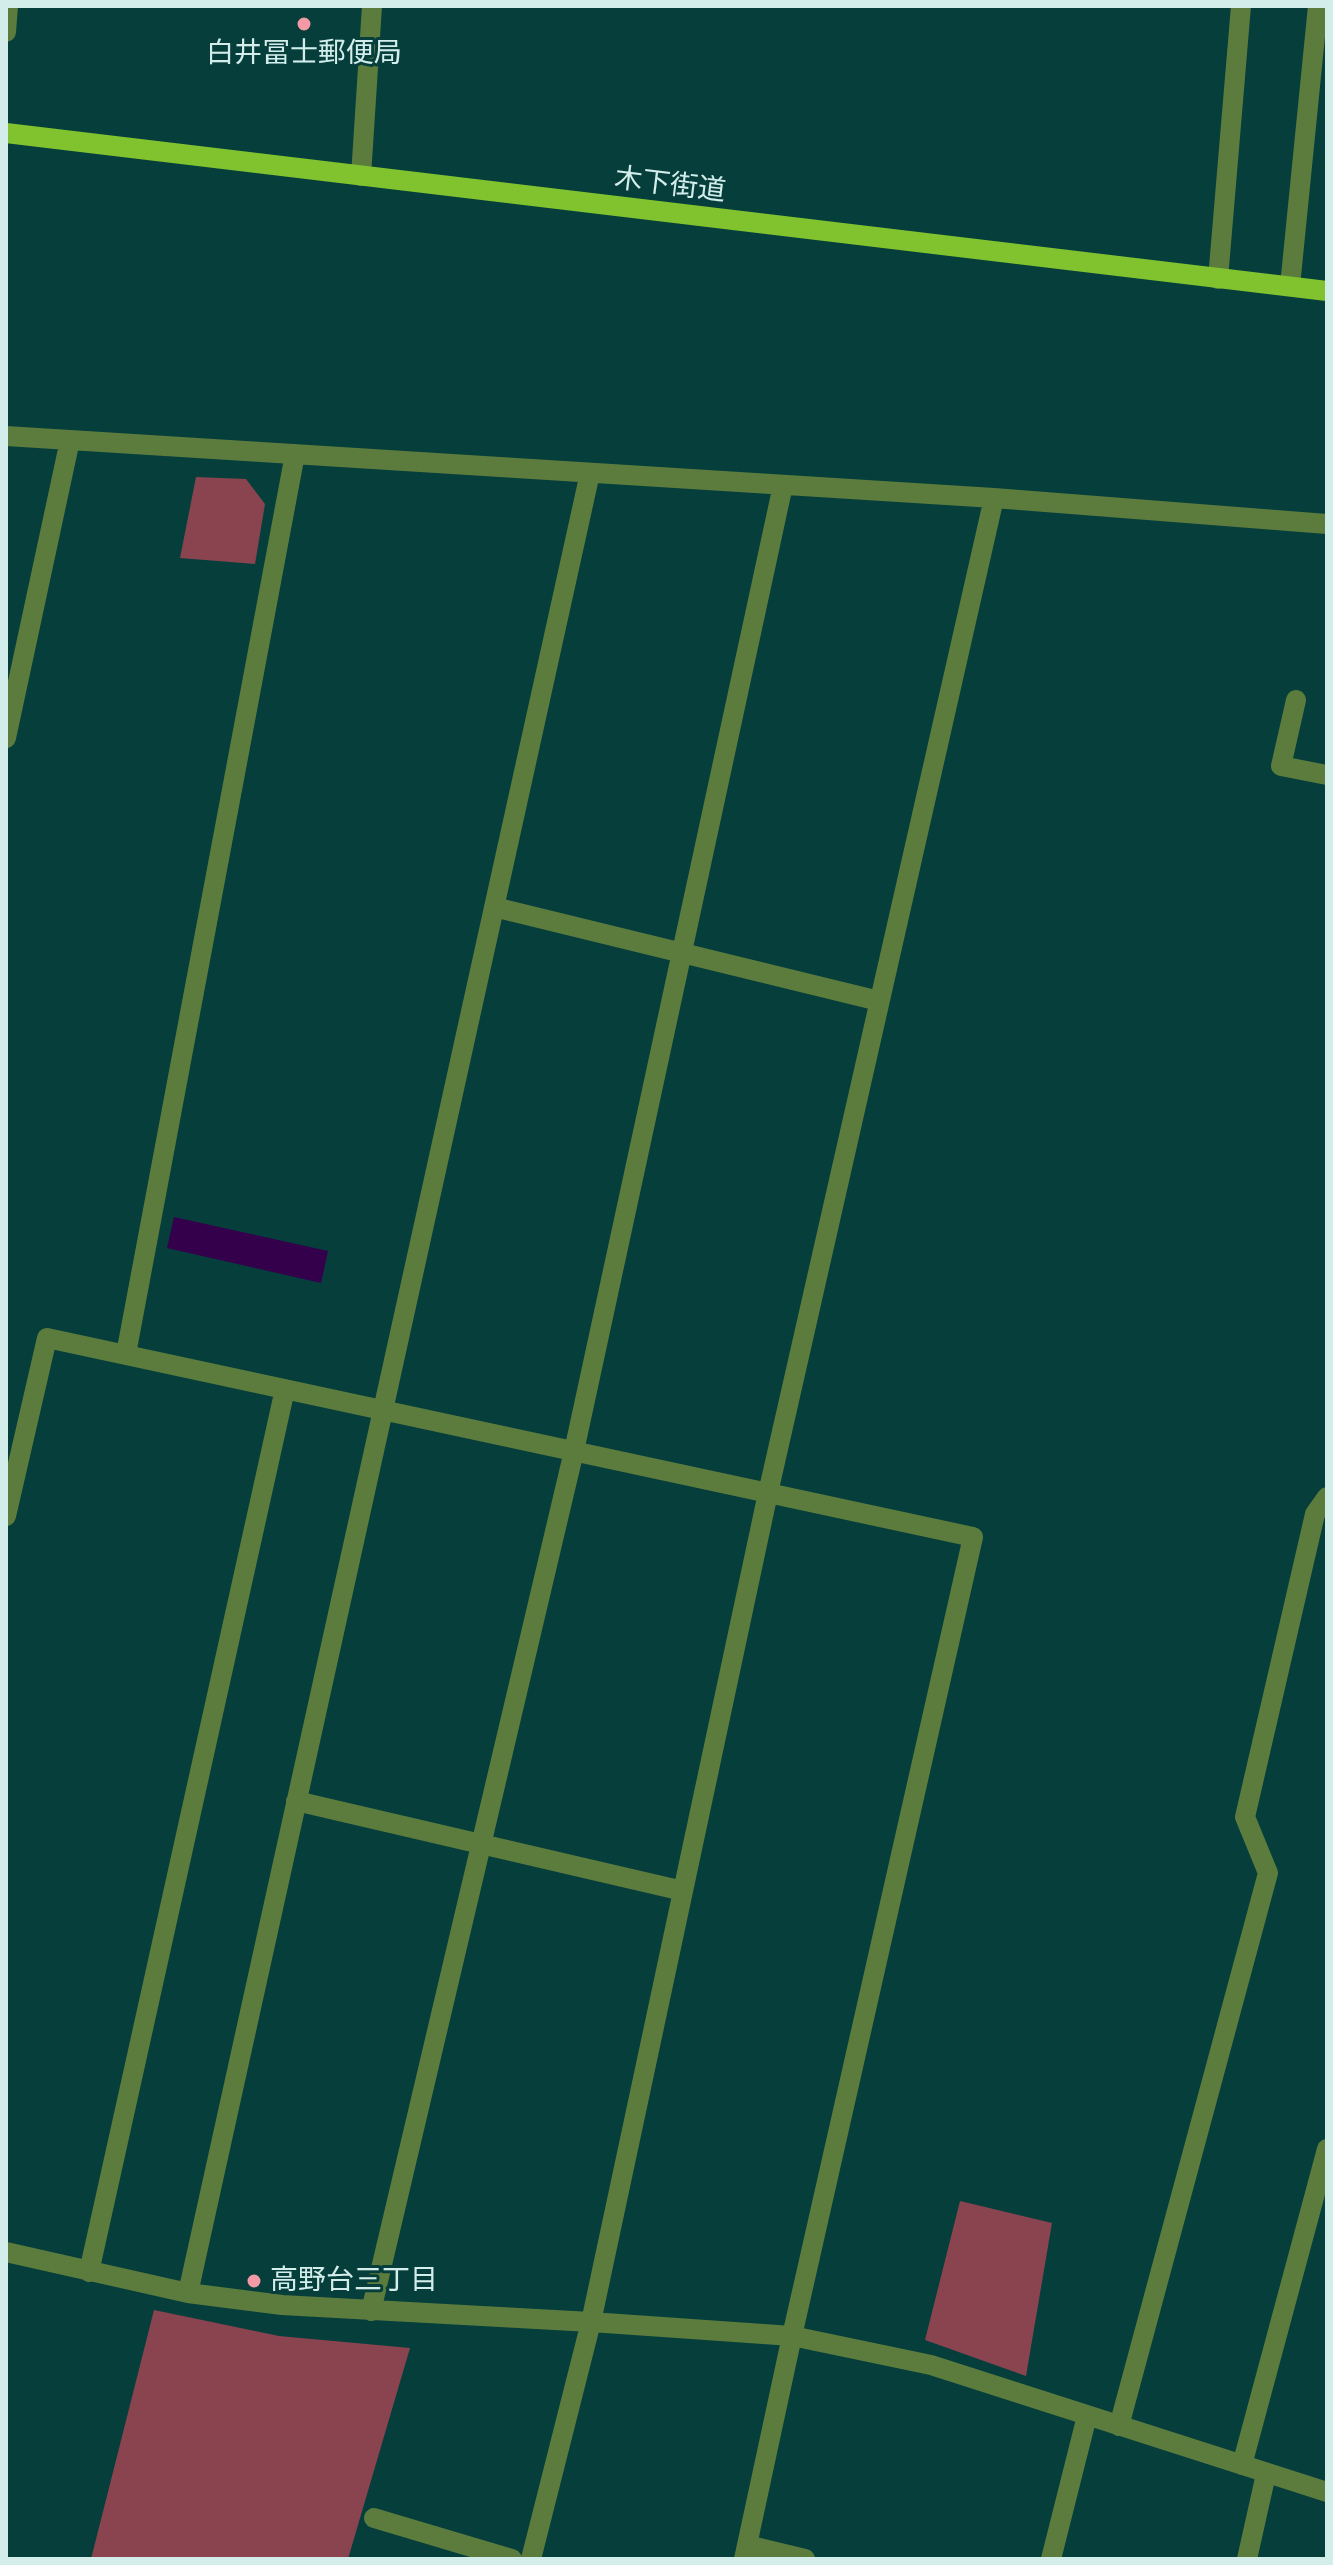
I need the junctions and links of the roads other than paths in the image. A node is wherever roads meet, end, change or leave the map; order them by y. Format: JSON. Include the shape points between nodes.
{"nodes":[{"id":1,"x":8,"y":6,"type":"edge"},
{"id":2,"x":372,"y":6,"type":"edge"},
{"id":3,"x":1241,"y":6,"type":"edge"},
{"id":4,"x":1318,"y":6,"type":"edge"},
{"id":5,"x":6,"y":32,"type":"edge"},
{"id":6,"x":6,"y":133,"type":"edge"},
{"id":7,"x":361,"y":176,"type":"junction"},
{"id":8,"x":1218,"y":279,"type":"junction"},
{"id":9,"x":1290,"y":286,"type":"junction"},
{"id":10,"x":1327,"y":291,"type":"edge"},
{"id":11,"x":6,"y":436,"type":"edge"},
{"id":12,"x":70,"y":440,"type":"junction"},
{"id":13,"x":295,"y":454,"type":"junction"},
{"id":14,"x":590,"y":473,"type":"junction"},
{"id":15,"x":783,"y":485,"type":"junction"},
{"id":16,"x":994,"y":498,"type":"junction"},
{"id":17,"x":1327,"y":524,"type":"edge"},
{"id":18,"x":1296,"y":700,"type":"dead end"},
{"id":19,"x":6,"y":738,"type":"edge"},
{"id":20,"x":1327,"y":775,"type":"edge"},
{"id":21,"x":494,"y":907,"type":"junction"},
{"id":22,"x":682,"y":953,"type":"junction"},
{"id":23,"x":879,"y":1001,"type":"junction"},
{"id":24,"x":126,"y":1354,"type":"junction"},
{"id":25,"x":285,"y":1389,"type":"junction"},
{"id":26,"x":382,"y":1410,"type":"junction"},
{"id":27,"x":574,"y":1451,"type":"junction"},
{"id":28,"x":768,"y":1493,"type":"junction"},
{"id":29,"x":1327,"y":1497,"type":"edge"},
{"id":30,"x":6,"y":1516,"type":"edge"},
{"id":31,"x":296,"y":1801,"type":"junction"},
{"id":32,"x":482,"y":1844,"type":"junction"},
{"id":33,"x":683,"y":1891,"type":"junction"},
{"id":34,"x":1327,"y":2149,"type":"edge"},
{"id":35,"x":6,"y":2252,"type":"edge"},
{"id":36,"x":89,"y":2272,"type":"junction"},
{"id":37,"x":188,"y":2293,"type":"junction"},
{"id":38,"x":371,"y":2311,"type":"junction"},
{"id":39,"x":591,"y":2322,"type":"junction"},
{"id":40,"x":792,"y":2336,"type":"junction"},
{"id":41,"x":1087,"y":2416,"type":"junction"},
{"id":42,"x":1119,"y":2426,"type":"junction"},
{"id":43,"x":1242,"y":2465,"type":"junction"},
{"id":44,"x":1266,"y":2474,"type":"junction"},
{"id":45,"x":1327,"y":2492,"type":"edge"},
{"id":46,"x":374,"y":2518,"type":"dead end"},
{"id":47,"x":746,"y":2552,"type":"edge"},
{"id":48,"x":512,"y":2559,"type":"edge"},
{"id":49,"x":531,"y":2559,"type":"edge"},
{"id":50,"x":805,"y":2559,"type":"edge"},
{"id":51,"x":1051,"y":2559,"type":"edge"},
{"id":52,"x":1247,"y":2559,"type":"edge"}],
"edges":[{"from":1,"to":5,"type":"street"},
{"from":2,"to":7,"type":"street"},
{"from":3,"to":8,"type":"street"},
{"from":4,"to":9,"type":"street"},
{"from":6,"to":7,"type":"main road","name":"木下街道"},
{"from":7,"to":8,"type":"main road","name":"木下街道"},
{"from":8,"to":9,"type":"main road","name":"木下街道"},
{"from":9,"to":10,"type":"main road","name":"木下街道"},
{"from":11,"to":12,"type":"street"},
{"from":12,"to":13,"type":"street"},
{"from":12,"to":19,"type":"street"},
{"from":13,"to":14,"type":"street"},
{"from":13,"to":24,"type":"street"},
{"from":14,"to":15,"type":"street"},
{"from":14,"to":21,"type":"street"},
{"from":15,"to":16,"type":"street"},
{"from":15,"to":22,"type":"street"},
{"from":16,"to":17,"type":"street"},
{"from":16,"to":23,"type":"street"},
{"from":18,"to":20,"type":"street","via":[[1281,766]]},
{"from":21,"to":22,"type":"street"},
{"from":21,"to":26,"type":"street"},
{"from":22,"to":23,"type":"street"},
{"from":22,"to":27,"type":"street"},
{"from":23,"to":28,"type":"street"},
{"from":24,"to":25,"type":"street"},
{"from":24,"to":30,"type":"street","via":[[47,1338]]},
{"from":25,"to":26,"type":"street"},
{"from":25,"to":36,"type":"street"},
{"from":26,"to":27,"type":"street"},
{"from":26,"to":31,"type":"street"},
{"from":27,"to":28,"type":"street"},
{"from":27,"to":32,"type":"street"},
{"from":28,"to":33,"type":"street"},
{"from":28,"to":40,"type":"street","via":[[973,1537]]},
{"from":29,"to":42,"type":"street","via":[[1315,1514],[1245,1817],[1268,1873]]},
{"from":31,"to":32,"type":"street"},
{"from":31,"to":37,"type":"street"},
{"from":32,"to":33,"type":"street"},
{"from":32,"to":38,"type":"street"},
{"from":33,"to":39,"type":"street"},
{"from":34,"to":43,"type":"street"},
{"from":35,"to":36,"type":"street"},
{"from":36,"to":37,"type":"street"},
{"from":37,"to":38,"type":"street"},
{"from":38,"to":39,"type":"street"},
{"from":39,"to":40,"type":"street"},
{"from":39,"to":49,"type":"street"},
{"from":40,"to":41,"type":"street","via":[[931,2365]]},
{"from":40,"to":47,"type":"street"},
{"from":41,"to":42,"type":"street"},
{"from":41,"to":51,"type":"street"},
{"from":42,"to":43,"type":"street"},
{"from":43,"to":44,"type":"street"},
{"from":44,"to":45,"type":"street"},
{"from":44,"to":52,"type":"street"},
{"from":46,"to":48,"type":"street"},
{"from":47,"to":50,"type":"street"}]}
